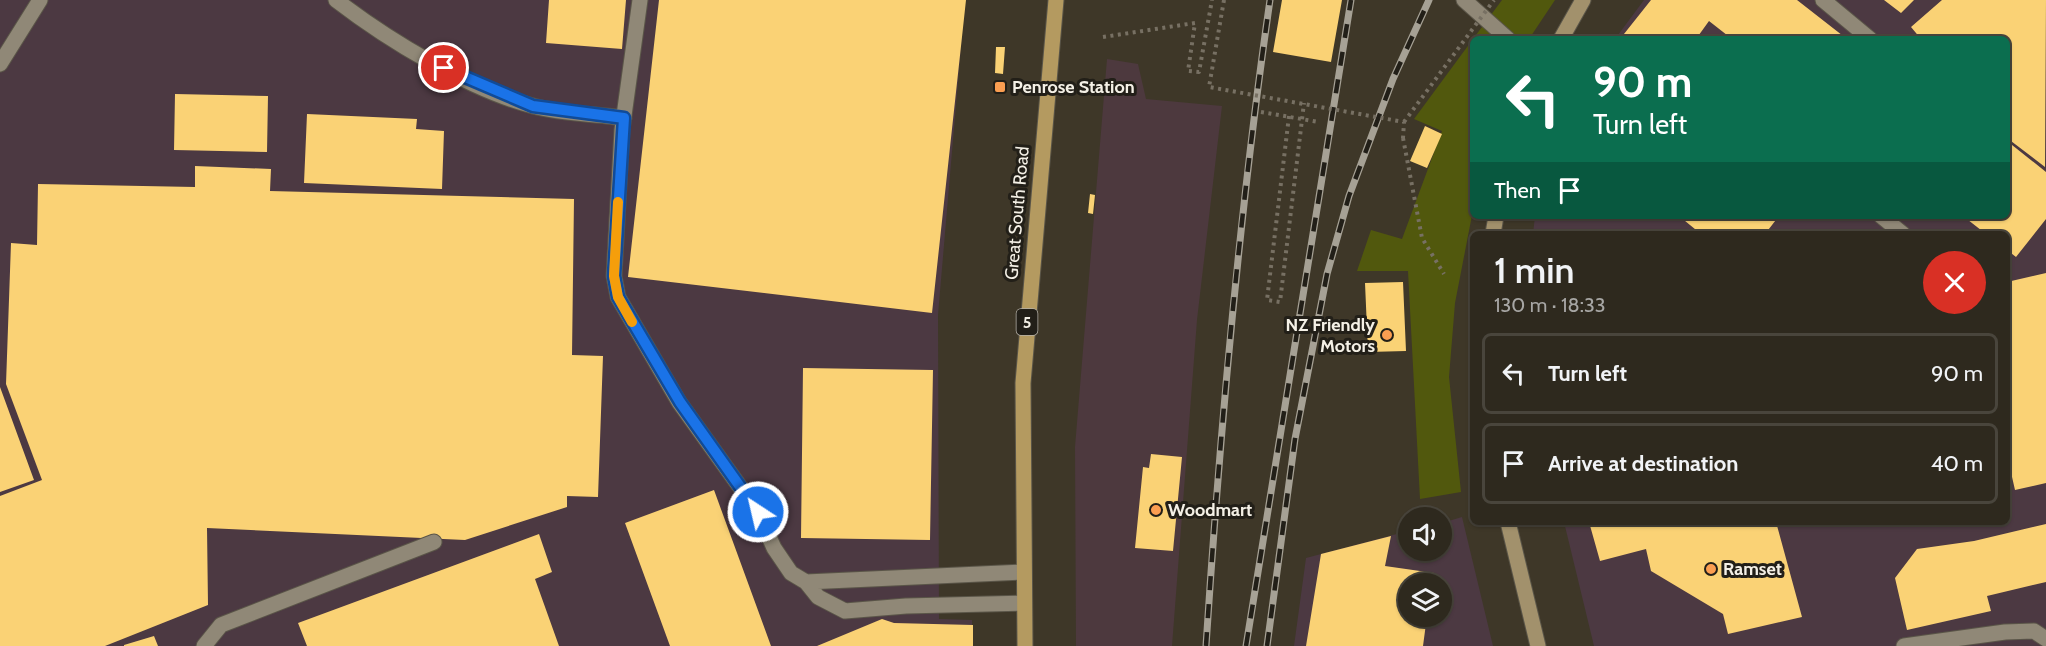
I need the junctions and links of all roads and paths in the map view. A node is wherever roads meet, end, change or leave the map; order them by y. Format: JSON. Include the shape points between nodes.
{"nodes":[{"id":1,"x":40,"y":0,"type":"edge"},
{"id":2,"x":336,"y":0,"type":"edge"},
{"id":3,"x":640,"y":0,"type":"edge"},
{"id":4,"x":1056,"y":0,"type":"edge"},
{"id":5,"x":1212,"y":0,"type":"edge"},
{"id":6,"x":1224,"y":0,"type":"edge"},
{"id":7,"x":1464,"y":0,"type":"edge"},
{"id":8,"x":1494,"y":0,"type":"edge"},
{"id":9,"x":1583,"y":0,"type":"edge"},
{"id":10,"x":1823,"y":0,"type":"edge"},
{"id":11,"x":1505,"y":36,"type":"edge"},
{"id":12,"x":1563,"y":36,"type":"edge"},
{"id":13,"x":1866,"y":36,"type":"edge"},
{"id":14,"x":1103,"y":37,"type":"dead end"},
{"id":15,"x":0,"y":64,"type":"edge"},
{"id":16,"x":1304,"y":103,"type":"junction"},
{"id":17,"x":1261,"y":112,"type":"dead end"},
{"id":18,"x":1288,"y":116,"type":"junction"},
{"id":19,"x":624,"y":118,"type":"junction"},
{"id":20,"x":1319,"y":122,"type":"dead end"},
{"id":21,"x":1404,"y":122,"type":"junction"},
{"id":22,"x":1885,"y":219,"type":"edge"},
{"id":23,"x":1899,"y":231,"type":"edge"},
{"id":24,"x":1444,"y":274,"type":"dead end"},
{"id":25,"x":1509,"y":525,"type":"edge"},
{"id":26,"x":434,"y":542,"type":"dead end"},
{"id":27,"x":1023,"y":572,"type":"junction"},
{"id":28,"x":806,"y":582,"type":"junction"},
{"id":29,"x":1024,"y":603,"type":"junction"},
{"id":30,"x":2046,"y":639,"type":"edge"},
{"id":31,"x":204,"y":646,"type":"edge"},
{"id":32,"x":1025,"y":646,"type":"edge"},
{"id":33,"x":1538,"y":646,"type":"edge"},
{"id":34,"x":1904,"y":646,"type":"edge"}],
"edges":[{"from":1,"to":15,"type":"lane"},
{"from":2,"to":19,"type":"lane","via":[[411,51],[478,84],[533,106]]},
{"from":3,"to":19,"type":"lane"},
{"from":4,"to":27,"type":"main road","name":"Great South Road","number":"5","via":[[1023,383]]},
{"from":5,"to":14,"type":"path","via":[[1198,72],[1188,71],[1195,23]]},
{"from":6,"to":16,"type":"path","bridge":true,"via":[[1209,87]]},
{"from":7,"to":11,"type":"lane"},
{"from":8,"to":21,"type":"path","bridge":true},
{"from":9,"to":12,"type":"main road"},
{"from":10,"to":13,"type":"lane"},
{"from":16,"to":18,"type":"path","bridge":true,"via":[[1280,302],[1268,300]]},
{"from":16,"to":21,"type":"path","bridge":true},
{"from":17,"to":18,"type":"path"},
{"from":18,"to":20,"type":"path"},
{"from":19,"to":28,"type":"lane","via":[[614,276],[618,297],[680,402],[758,512],[774,548],[791,573]]},
{"from":21,"to":24,"type":"path","bridge":true,"via":[[1403,138],[1422,238]]},
{"from":22,"to":23,"type":"lane"},
{"from":25,"to":33,"type":"main road"},
{"from":26,"to":31,"type":"lane","via":[[221,625]]},
{"from":27,"to":28,"type":"lane"},
{"from":27,"to":29,"type":"main road","name":"Great South Road","number":"5"},
{"from":28,"to":29,"type":"lane","via":[[818,597],[846,611]]},
{"from":29,"to":32,"type":"main road","name":"Great South Road","number":"5"},
{"from":30,"to":34,"type":"lane","via":[[2034,631],[2005,632]]}]}
